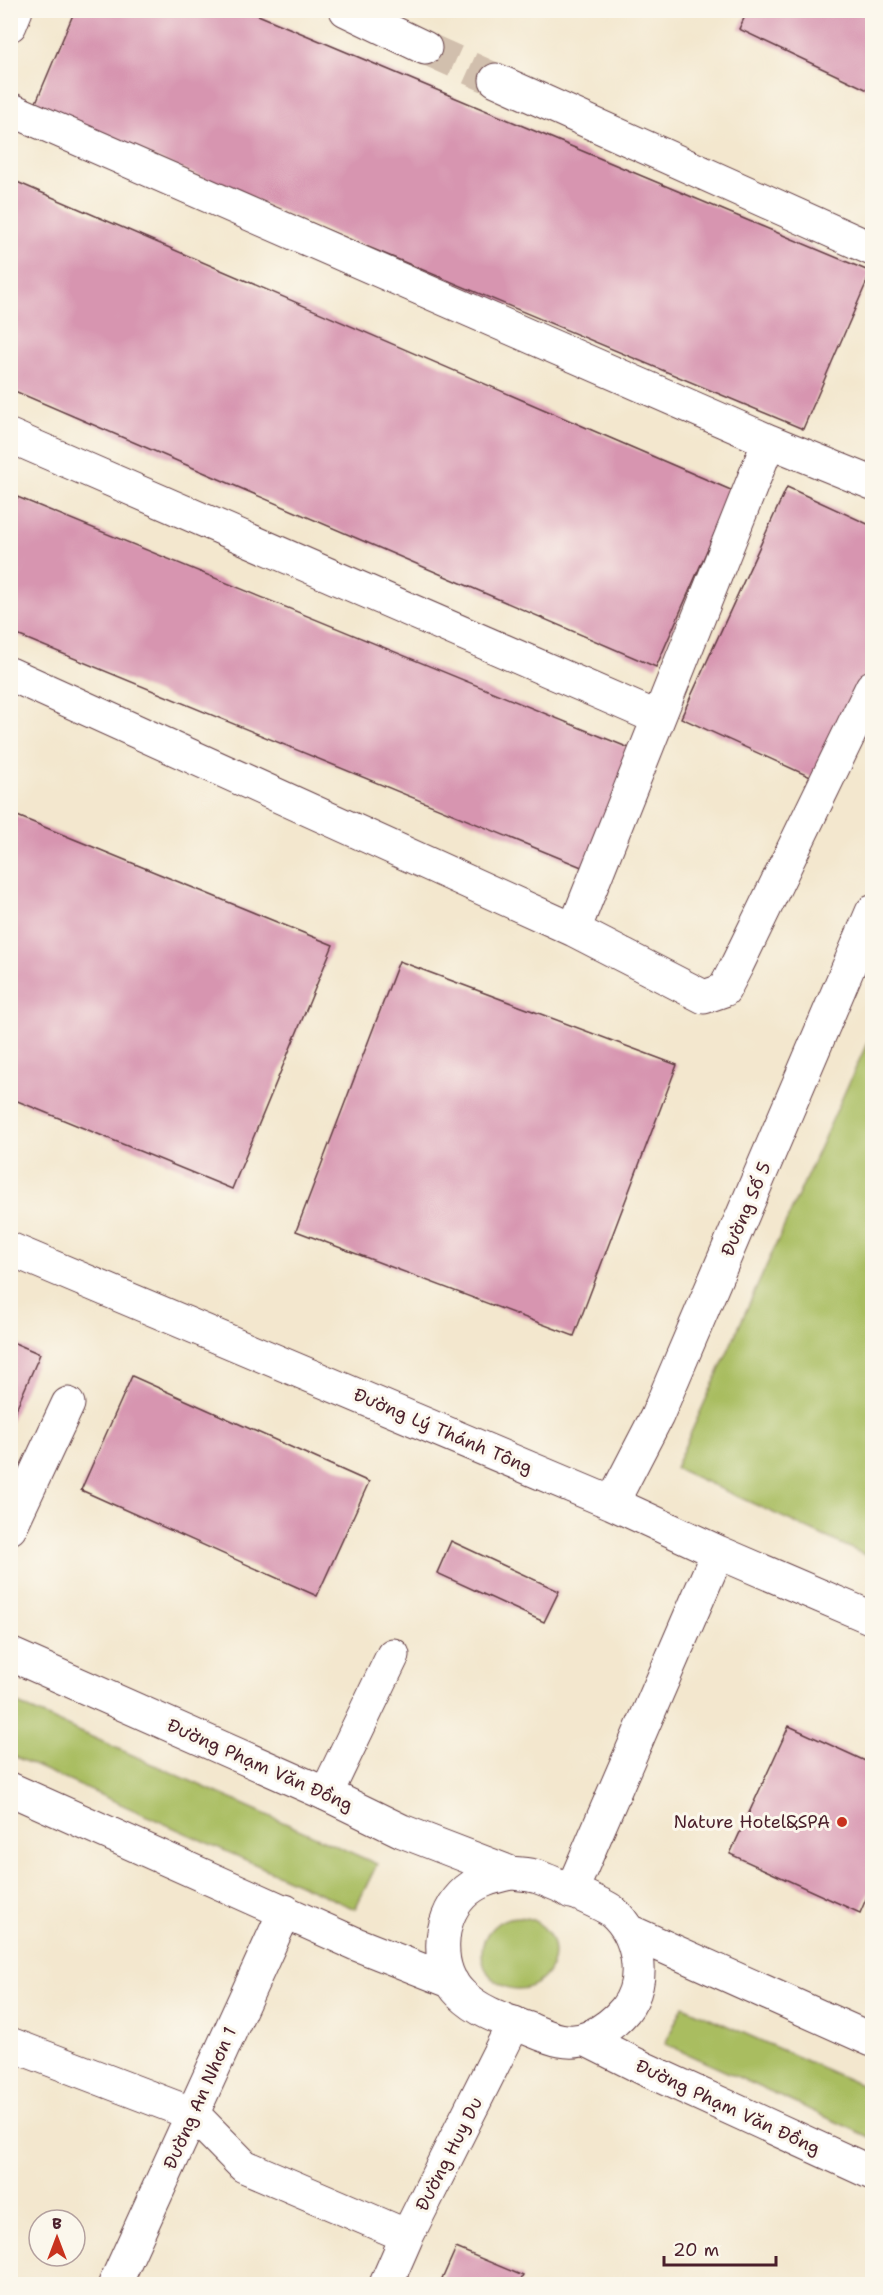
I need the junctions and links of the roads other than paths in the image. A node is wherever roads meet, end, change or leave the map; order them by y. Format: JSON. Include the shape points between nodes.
{"nodes":[{"id":1,"x":16,"y":10,"type":"edge"},
{"id":2,"x":346,"y":10,"type":"edge"},
{"id":3,"x":10,"y":25,"type":"edge"},
{"id":4,"x":426,"y":48,"type":"tunnel mouth"},
{"id":5,"x":496,"y":80,"type":"tunnel mouth"},
{"id":6,"x":10,"y":109,"type":"edge"},
{"id":7,"x":873,"y":249,"type":"edge"},
{"id":8,"x":10,"y":436,"type":"edge"},
{"id":9,"x":769,"y":441,"type":"junction"},
{"id":10,"x":873,"y":483,"type":"edge"},
{"id":11,"x":10,"y":674,"type":"edge"},
{"id":12,"x":873,"y":687,"type":"edge"},
{"id":13,"x":658,"y":718,"type":"junction"},
{"id":14,"x":873,"y":912,"type":"edge"},
{"id":15,"x":574,"y":930,"type":"junction"},
{"id":16,"x":10,"y":1249,"type":"edge"},
{"id":17,"x":68,"y":1404,"type":"dead end"},
{"id":18,"x":612,"y":1503,"type":"junction"},
{"id":19,"x":10,"y":1528,"type":"edge"},
{"id":20,"x":718,"y":1551,"type":"junction"},
{"id":21,"x":873,"y":1618,"type":"edge"},
{"id":22,"x":10,"y":1654,"type":"edge"},
{"id":23,"x":393,"y":1655,"type":"dead end"},
{"id":24,"x":10,"y":1789,"type":"edge"},
{"id":25,"x":326,"y":1794,"type":"junction"},
{"id":26,"x":511,"y":1873,"type":"junction"},
{"id":27,"x":571,"y":1892,"type":"junction"},
{"id":28,"x":285,"y":1911,"type":"junction"},
{"id":29,"x":629,"y":1931,"type":"junction"},
{"id":30,"x":452,"y":1982,"type":"junction"},
{"id":31,"x":514,"y":2023,"type":"junction"},
{"id":32,"x":585,"y":2039,"type":"junction"},
{"id":33,"x":873,"y":2040,"type":"edge"},
{"id":34,"x":10,"y":2044,"type":"edge"},
{"id":35,"x":193,"y":2115,"type":"junction"},
{"id":36,"x":873,"y":2173,"type":"edge"},
{"id":37,"x":407,"y":2236,"type":"junction"},
{"id":38,"x":115,"y":2284,"type":"edge"},
{"id":39,"x":386,"y":2284,"type":"edge"}],
"edges":[{"from":1,"to":3,"type":"street"},
{"from":2,"to":4,"type":"street"},
{"from":5,"to":7,"type":"street"},
{"from":6,"to":9,"type":"street"},
{"from":8,"to":13,"type":"street"},
{"from":9,"to":10,"type":"street"},
{"from":9,"to":13,"type":"street"},
{"from":11,"to":15,"type":"street"},
{"from":12,"to":15,"type":"street","via":[[724,990],[704,997]]},
{"from":13,"to":15,"type":"street"},
{"from":14,"to":18,"type":"street","name":"Đường Số 5","via":[[657,1416]]},
{"from":16,"to":18,"type":"street","name":"Đường Lý Thánh Tông"},
{"from":17,"to":19,"type":"street"},
{"from":18,"to":20,"type":"street","name":"Đường Lý Thánh Tông"},
{"from":20,"to":21,"type":"street","name":"Đường Lý Thánh Tông"},
{"from":20,"to":27,"type":"street"},
{"from":22,"to":25,"type":"street","name":"Đường Phạm Văn Đồng"},
{"from":23,"to":25,"type":"street"},
{"from":24,"to":28,"type":"street"},
{"from":25,"to":26,"type":"street","name":"Đường Phạm Văn Đồng","via":[[402,1831]]},
{"from":26,"to":27,"type":"street","via":[[537,1876]]},
{"from":26,"to":30,"type":"street","via":[[484,1879],[462,1895],[447,1917],[442,1944]]},
{"from":27,"to":29,"type":"street","via":[[611,1911]]},
{"from":28,"to":30,"type":"street"},
{"from":28,"to":35,"type":"street","name":"Đường An Nhơn 1"},
{"from":29,"to":32,"type":"street","via":[[638,1956],[637,1983],[627,2008],[608,2028]]},
{"from":29,"to":33,"type":"street"},
{"from":30,"to":31,"type":"street","via":[[480,2010]]},
{"from":31,"to":32,"type":"street","via":[[557,2041]]},
{"from":31,"to":37,"type":"street","name":"Đường Huy Du"},
{"from":32,"to":36,"type":"street","name":"Đường Phạm Văn Đồng"},
{"from":34,"to":35,"type":"street"},
{"from":35,"to":37,"type":"street","via":[[244,2166]]},
{"from":35,"to":38,"type":"street","name":"Đường An Nhơn 1"},
{"from":37,"to":39,"type":"street","name":"Đường Huy Du"}]}
